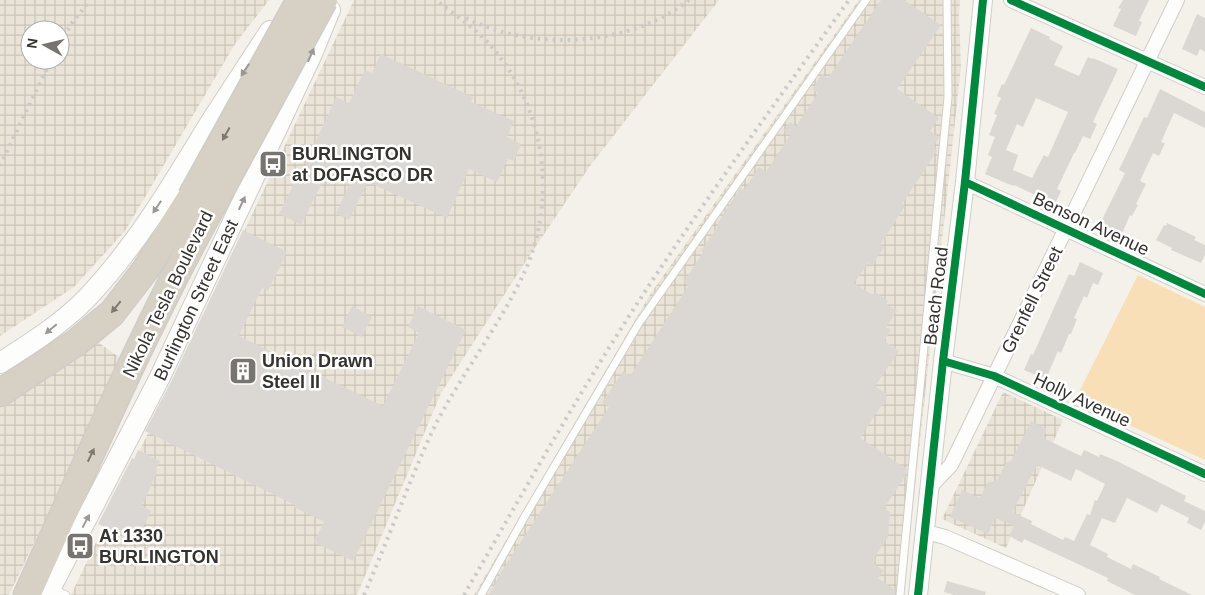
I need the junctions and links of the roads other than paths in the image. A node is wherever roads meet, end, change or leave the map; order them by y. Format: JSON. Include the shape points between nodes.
{"nodes":[{"id":1,"x":291,"y":0,"type":"edge"},
{"id":2,"x":300,"y":0,"type":"edge"},
{"id":3,"x":324,"y":0,"type":"edge"},
{"id":4,"x":334,"y":0,"type":"edge"},
{"id":5,"x":866,"y":0,"type":"edge"},
{"id":6,"x":947,"y":0,"type":"edge"},
{"id":7,"x":983,"y":0,"type":"edge"},
{"id":8,"x":1010,"y":0,"type":"edge"},
{"id":9,"x":1177,"y":0,"type":"edge"},
{"id":10,"x":1148,"y":60,"type":"junction"},
{"id":11,"x":1205,"y":87,"type":"edge"},
{"id":12,"x":226,"y":99,"type":"junction"},
{"id":13,"x":278,"y":126,"type":"junction"},
{"id":14,"x":965,"y":182,"type":"junction"},
{"id":15,"x":201,"y":203,"type":"junction"},
{"id":16,"x":1067,"y":229,"type":"junction"},
{"id":17,"x":1205,"y":294,"type":"edge"},
{"id":18,"x":943,"y":362,"type":"junction"},
{"id":19,"x":0,"y":363,"type":"edge"},
{"id":20,"x":994,"y":376,"type":"junction"},
{"id":21,"x":0,"y":393,"type":"edge"},
{"id":22,"x":1205,"y":474,"type":"edge"},
{"id":23,"x":930,"y":487,"type":"junction"},
{"id":24,"x":926,"y":532,"type":"junction"},
{"id":25,"x":48,"y":593,"type":"edge"},
{"id":26,"x":481,"y":595,"type":"edge"},
{"id":27,"x":900,"y":595,"type":"edge"},
{"id":28,"x":918,"y":595,"type":"edge"},
{"id":29,"x":1078,"y":595,"type":"edge"}],
"edges":[{"from":1,"to":12,"type":"main road","one_way":true},
{"from":2,"to":15,"type":"highway","name":"Nikola Tesla Boulevard","one_way":true,"bridge":true},
{"from":3,"to":15,"type":"highway","name":"Nikola Tesla Boulevard","bridge":true},
{"from":13,"to":4,"type":"main road","name":"Burlington Street East","one_way":true},
{"from":5,"to":26,"type":"lane","via":[[639,322]]},
{"from":6,"to":27,"type":"lane","via":[[948,97]]},
{"from":7,"to":14,"type":"street","name":"Beach Road"},
{"from":8,"to":10,"type":"street"},
{"from":9,"to":10,"type":"street","name":"Grenfell Street"},
{"from":10,"to":11,"type":"street"},
{"from":10,"to":16,"type":"street","name":"Grenfell Street"},
{"from":12,"to":13,"type":"lane"},
{"from":12,"to":19,"type":"main road","one_way":true,"via":[[176,180],[110,272],[84,301],[47,332]]},
{"from":25,"to":13,"type":"main road","name":"Burlington Street East","one_way":true,"via":[[159,379]]},
{"from":14,"to":16,"type":"street","name":"Benson Avenue"},
{"from":14,"to":18,"type":"street","name":"Beach Road"},
{"from":15,"to":21,"type":"highway","name":"Nikola Tesla Boulevard","one_way":true,"via":[[112,313],[77,342]]},
{"from":25,"to":15,"type":"highway","name":"Nikola Tesla Boulevard","one_way":true,"via":[[138,354],[178,269]]},
{"from":16,"to":17,"type":"street","name":"Benson Avenue"},
{"from":16,"to":20,"type":"street","name":"Grenfell Street"},
{"from":18,"to":20,"type":"street","name":"Holly Avenue"},
{"from":18,"to":23,"type":"street","name":"Beach Road"},
{"from":20,"to":22,"type":"street","name":"Holly Avenue"},
{"from":20,"to":23,"type":"street","name":"Grenfell Street","via":[[951,465]]},
{"from":23,"to":24,"type":"street","name":"Beach Road"},
{"from":24,"to":28,"type":"street","name":"Beach Road"},
{"from":24,"to":29,"type":"street","via":[[945,536]]}]}
